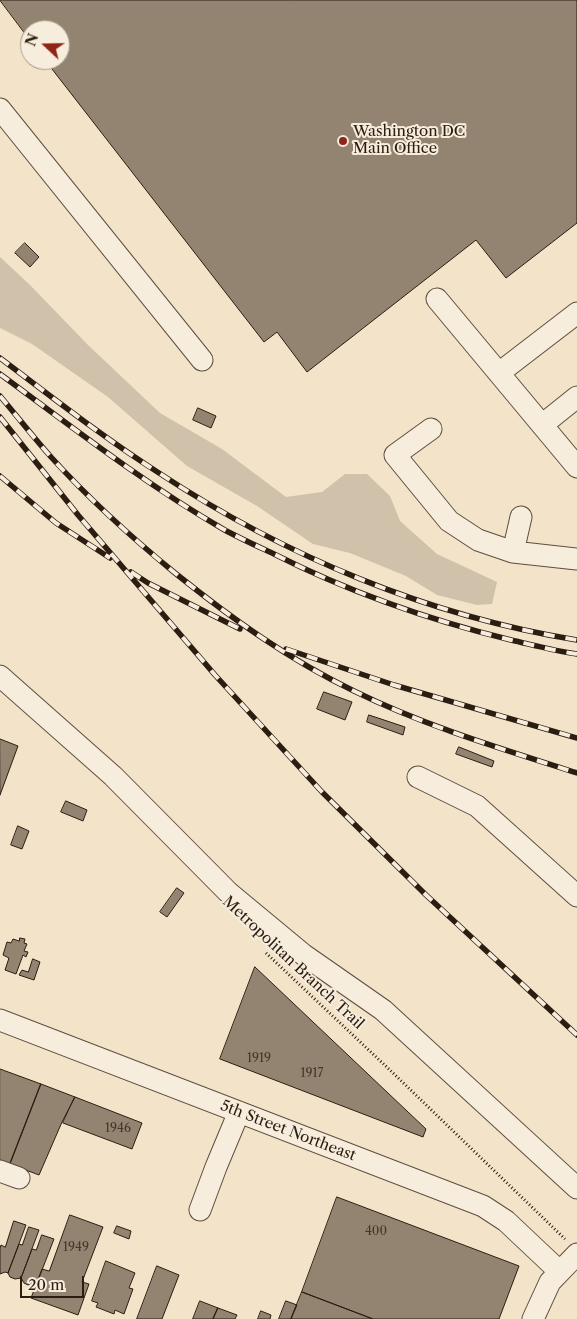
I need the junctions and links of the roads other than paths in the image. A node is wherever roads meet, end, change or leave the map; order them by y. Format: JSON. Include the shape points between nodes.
{"nodes":[{"id":1,"x":0,"y":109,"type":"edge"},
{"id":2,"x":438,"y":298,"type":"dead end"},
{"id":3,"x":577,"y":313,"type":"edge"},
{"id":4,"x":202,"y":360,"type":"dead end"},
{"id":5,"x":499,"y":373,"type":"junction"},
{"id":6,"x":577,"y":398,"type":"edge"},
{"id":7,"x":542,"y":425,"type":"junction"},
{"id":8,"x":430,"y":429,"type":"dead end"},
{"id":9,"x":577,"y":467,"type":"edge"},
{"id":10,"x":522,"y":516,"type":"dead end"},
{"id":11,"x":513,"y":552,"type":"junction"},
{"id":12,"x":577,"y":559,"type":"edge"},
{"id":13,"x":0,"y":676,"type":"edge"},
{"id":14,"x":418,"y":778,"type":"dead end"},
{"id":15,"x":577,"y":896,"type":"edge"},
{"id":16,"x":0,"y":1020,"type":"edge"},
{"id":17,"x":239,"y":1112,"type":"junction"},
{"id":18,"x":577,"y":1188,"type":"edge"},
{"id":19,"x":200,"y":1210,"type":"dead end"},
{"id":20,"x":573,"y":1248,"type":"edge"},
{"id":21,"x":559,"y":1271,"type":"junction"},
{"id":22,"x":534,"y":1319,"type":"edge"}],
"edges":[{"from":1,"to":4,"type":"street"},
{"from":2,"to":5,"type":"street"},
{"from":3,"to":5,"type":"street"},
{"from":5,"to":7,"type":"street"},
{"from":6,"to":7,"type":"street"},
{"from":7,"to":9,"type":"street"},
{"from":8,"to":11,"type":"street","via":[[395,455],[449,521],[478,540]]},
{"from":10,"to":11,"type":"street"},
{"from":11,"to":12,"type":"street"},
{"from":13,"to":18,"type":"street","via":[[113,776],[228,892],[304,955],[383,1010]]},
{"from":14,"to":15,"type":"street","via":[[477,806]]},
{"from":16,"to":17,"type":"street","name":"5th Street Northeast"},
{"from":17,"to":19,"type":"street"},
{"from":17,"to":21,"type":"street","name":"5th Street Northeast","via":[[491,1210]]},
{"from":20,"to":21,"type":"street"},
{"from":21,"to":22,"type":"street","via":[[550,1282]]}]}
